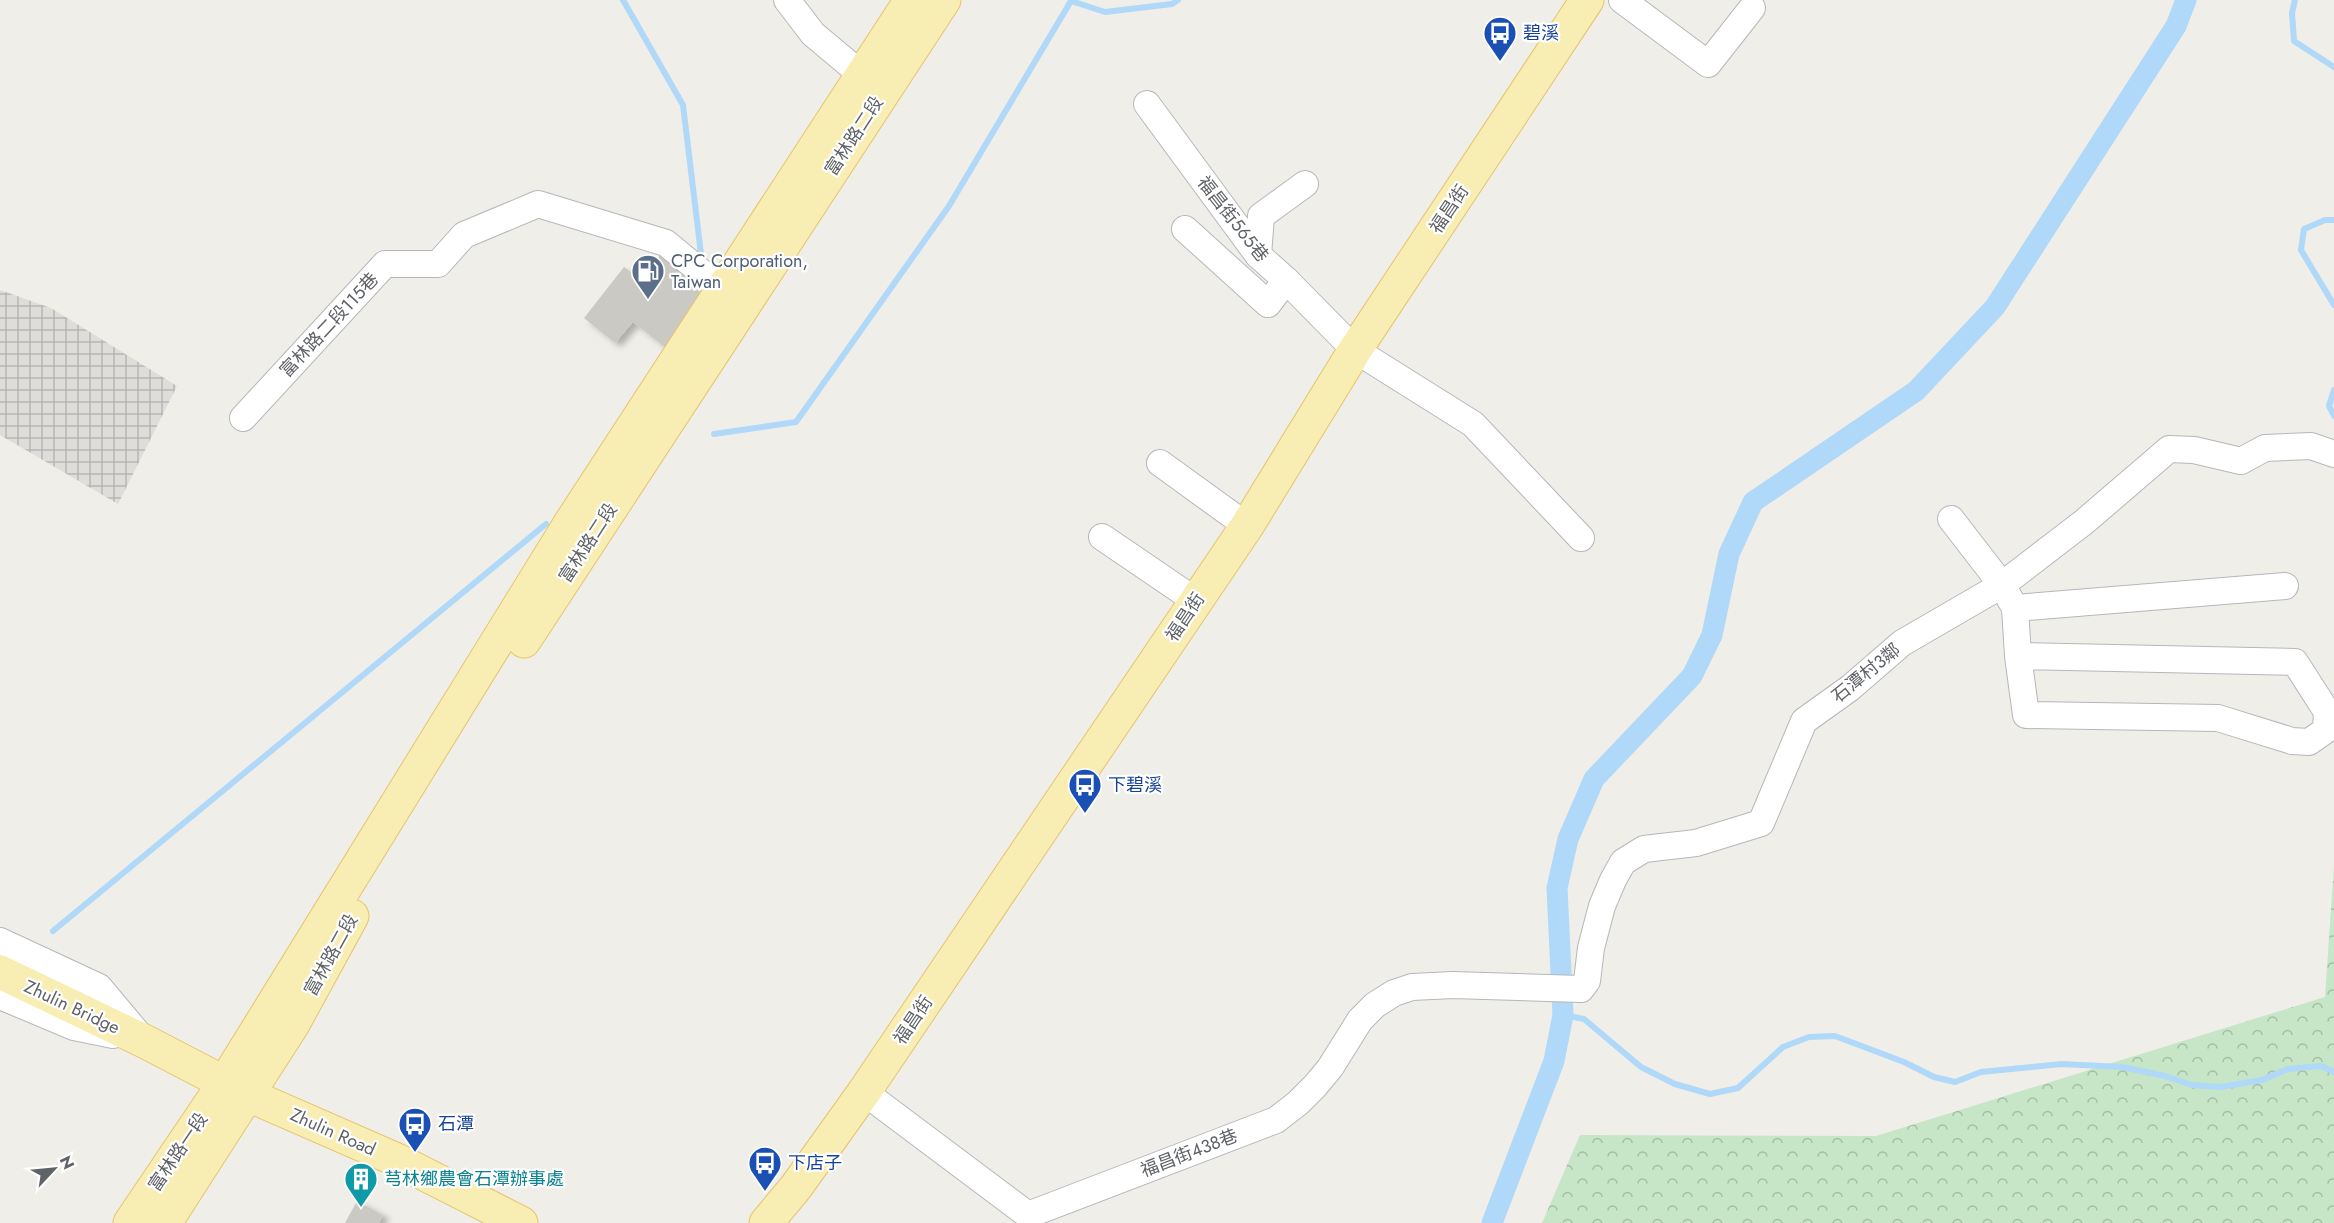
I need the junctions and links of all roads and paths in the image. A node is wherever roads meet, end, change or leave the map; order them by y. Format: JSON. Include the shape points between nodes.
{"nodes":[{"id":1,"x":788,"y":0,"type":"edge"},
{"id":2,"x":911,"y":0,"type":"edge"},
{"id":3,"x":944,"y":0,"type":"edge"},
{"id":4,"x":1587,"y":0,"type":"edge"},
{"id":5,"x":1622,"y":0,"type":"edge"},
{"id":6,"x":1752,"y":8,"type":"dead end"},
{"id":7,"x":862,"y":75,"type":"junction"},
{"id":8,"x":1147,"y":104,"type":"dead end"},
{"id":9,"x":1305,"y":184,"type":"dead end"},
{"id":10,"x":1185,"y":229,"type":"dead end"},
{"id":11,"x":1258,"y":255,"type":"junction"},
{"id":12,"x":1286,"y":280,"type":"junction"},
{"id":13,"x":732,"y":298,"type":"junction"},
{"id":14,"x":1355,"y":350,"type":"junction"},
{"id":15,"x":243,"y":418,"type":"dead end"},
{"id":16,"x":2334,"y":454,"type":"edge"},
{"id":17,"x":1160,"y":464,"type":"dead end"},
{"id":18,"x":1951,"y":519,"type":"dead end"},
{"id":19,"x":1247,"y":526,"type":"junction"},
{"id":20,"x":1102,"y":537,"type":"dead end"},
{"id":21,"x":1581,"y":538,"type":"dead end"},
{"id":22,"x":2002,"y":585,"type":"junction"},
{"id":23,"x":2284,"y":586,"type":"dead end"},
{"id":24,"x":1196,"y":601,"type":"junction"},
{"id":25,"x":2015,"y":608,"type":"junction"},
{"id":26,"x":2018,"y":656,"type":"junction"},
{"id":27,"x":0,"y":940,"type":"edge"},
{"id":28,"x":0,"y":972,"type":"edge"},
{"id":29,"x":1502,"y":987,"type":"joint"},
{"id":30,"x":0,"y":996,"type":"edge"},
{"id":31,"x":0,"y":1010,"type":"edge"},
{"id":32,"x":74,"y":1027,"type":"junction"},
{"id":33,"x":144,"y":1041,"type":"junction"},
{"id":34,"x":236,"y":1088,"type":"junction"},
{"id":35,"x":864,"y":1092,"type":"junction"},
{"id":36,"x":1028,"y":1215,"type":"junction"},
{"id":37,"x":130,"y":1223,"type":"edge"},
{"id":38,"x":165,"y":1223,"type":"edge"},
{"id":39,"x":521,"y":1223,"type":"edge"},
{"id":40,"x":766,"y":1223,"type":"edge"},
{"id":41,"x":1002,"y":1223,"type":"edge"}],
"edges":[{"from":1,"to":7,"type":"lane","via":[[813,34]]},
{"from":2,"to":7,"type":"main road","name":"富林路二段"},
{"from":3,"to":13,"type":"main road","name":"富林路二段"},
{"from":4,"to":14,"type":"main road","name":"福昌街"},
{"from":5,"to":6,"type":"lane","via":[[1708,64]]},
{"from":7,"to":13,"type":"main road","name":"富林路二段"},
{"from":8,"to":11,"type":"lane","name":"福昌街565巷"},
{"from":9,"to":11,"type":"lane","via":[[1262,216]]},
{"from":10,"to":12,"type":"lane","via":[[1268,304]]},
{"from":11,"to":12,"type":"lane","name":"福昌街565巷"},
{"from":12,"to":14,"type":"lane","name":"福昌街565巷"},
{"from":13,"to":15,"type":"lane","name":"富林路二段115巷","via":[[666,243],[538,204],[464,235],[438,264],[385,264]]},
{"from":13,"to":34,"type":"main road","name":"富林路二段","via":[[398,833],[293,1024]]},
{"from":14,"to":19,"type":"main road","name":"福昌街"},
{"from":14,"to":21,"type":"lane","name":"福昌街565巷","via":[[1473,424]]},
{"from":16,"to":22,"type":"lane","name":"石潭村3鄰","via":[[2311,446],[2265,448],[2241,461],[2194,450],[2169,449]]},
{"from":17,"to":19,"type":"lane"},
{"from":18,"to":22,"type":"lane"},
{"from":19,"to":24,"type":"main road","name":"福昌街"},
{"from":20,"to":24,"type":"lane"},
{"from":22,"to":25,"type":"lane"},
{"from":22,"to":29,"type":"lane","name":"石潭村3鄰","via":[[1902,643],[1804,721],[1761,823],[1696,843],[1644,849],[1623,862],[1602,906],[1587,981],[1581,989]]},
{"from":23,"to":25,"type":"lane"},
{"from":24,"to":35,"type":"main road","name":"福昌街"},
{"from":25,"to":26,"type":"lane"},
{"from":26,"to":26,"type":"lane","via":[[2026,715],[2218,718],[2292,741],[2309,742],[2326,730],[2327,712],[2295,662]]},
{"from":27,"to":33,"type":"lane","via":[[99,987]]},
{"from":28,"to":33,"type":"main road","name":"Zhulin Bridge"},
{"from":29,"to":36,"type":"lane","name":"福昌街438巷","via":[[1412,987],[1394,993],[1360,1020],[1315,1086],[1276,1120]]},
{"from":30,"to":32,"type":"lane"},
{"from":31,"to":32,"type":"lane","via":[[12,1016]]},
{"from":32,"to":33,"type":"lane"},
{"from":33,"to":34,"type":"main road","name":"Zhulin Road"},
{"from":34,"to":37,"type":"main road","name":"富林路一段"},
{"from":34,"to":38,"type":"main road","name":"富林路一段"},
{"from":34,"to":39,"type":"main road","name":"Zhulin Road","via":[[397,1160]]},
{"from":35,"to":36,"type":"lane"},
{"from":35,"to":40,"type":"main road","name":"福昌街"},
{"from":36,"to":41,"type":"lane","name":"福昌街438巷"}]}
